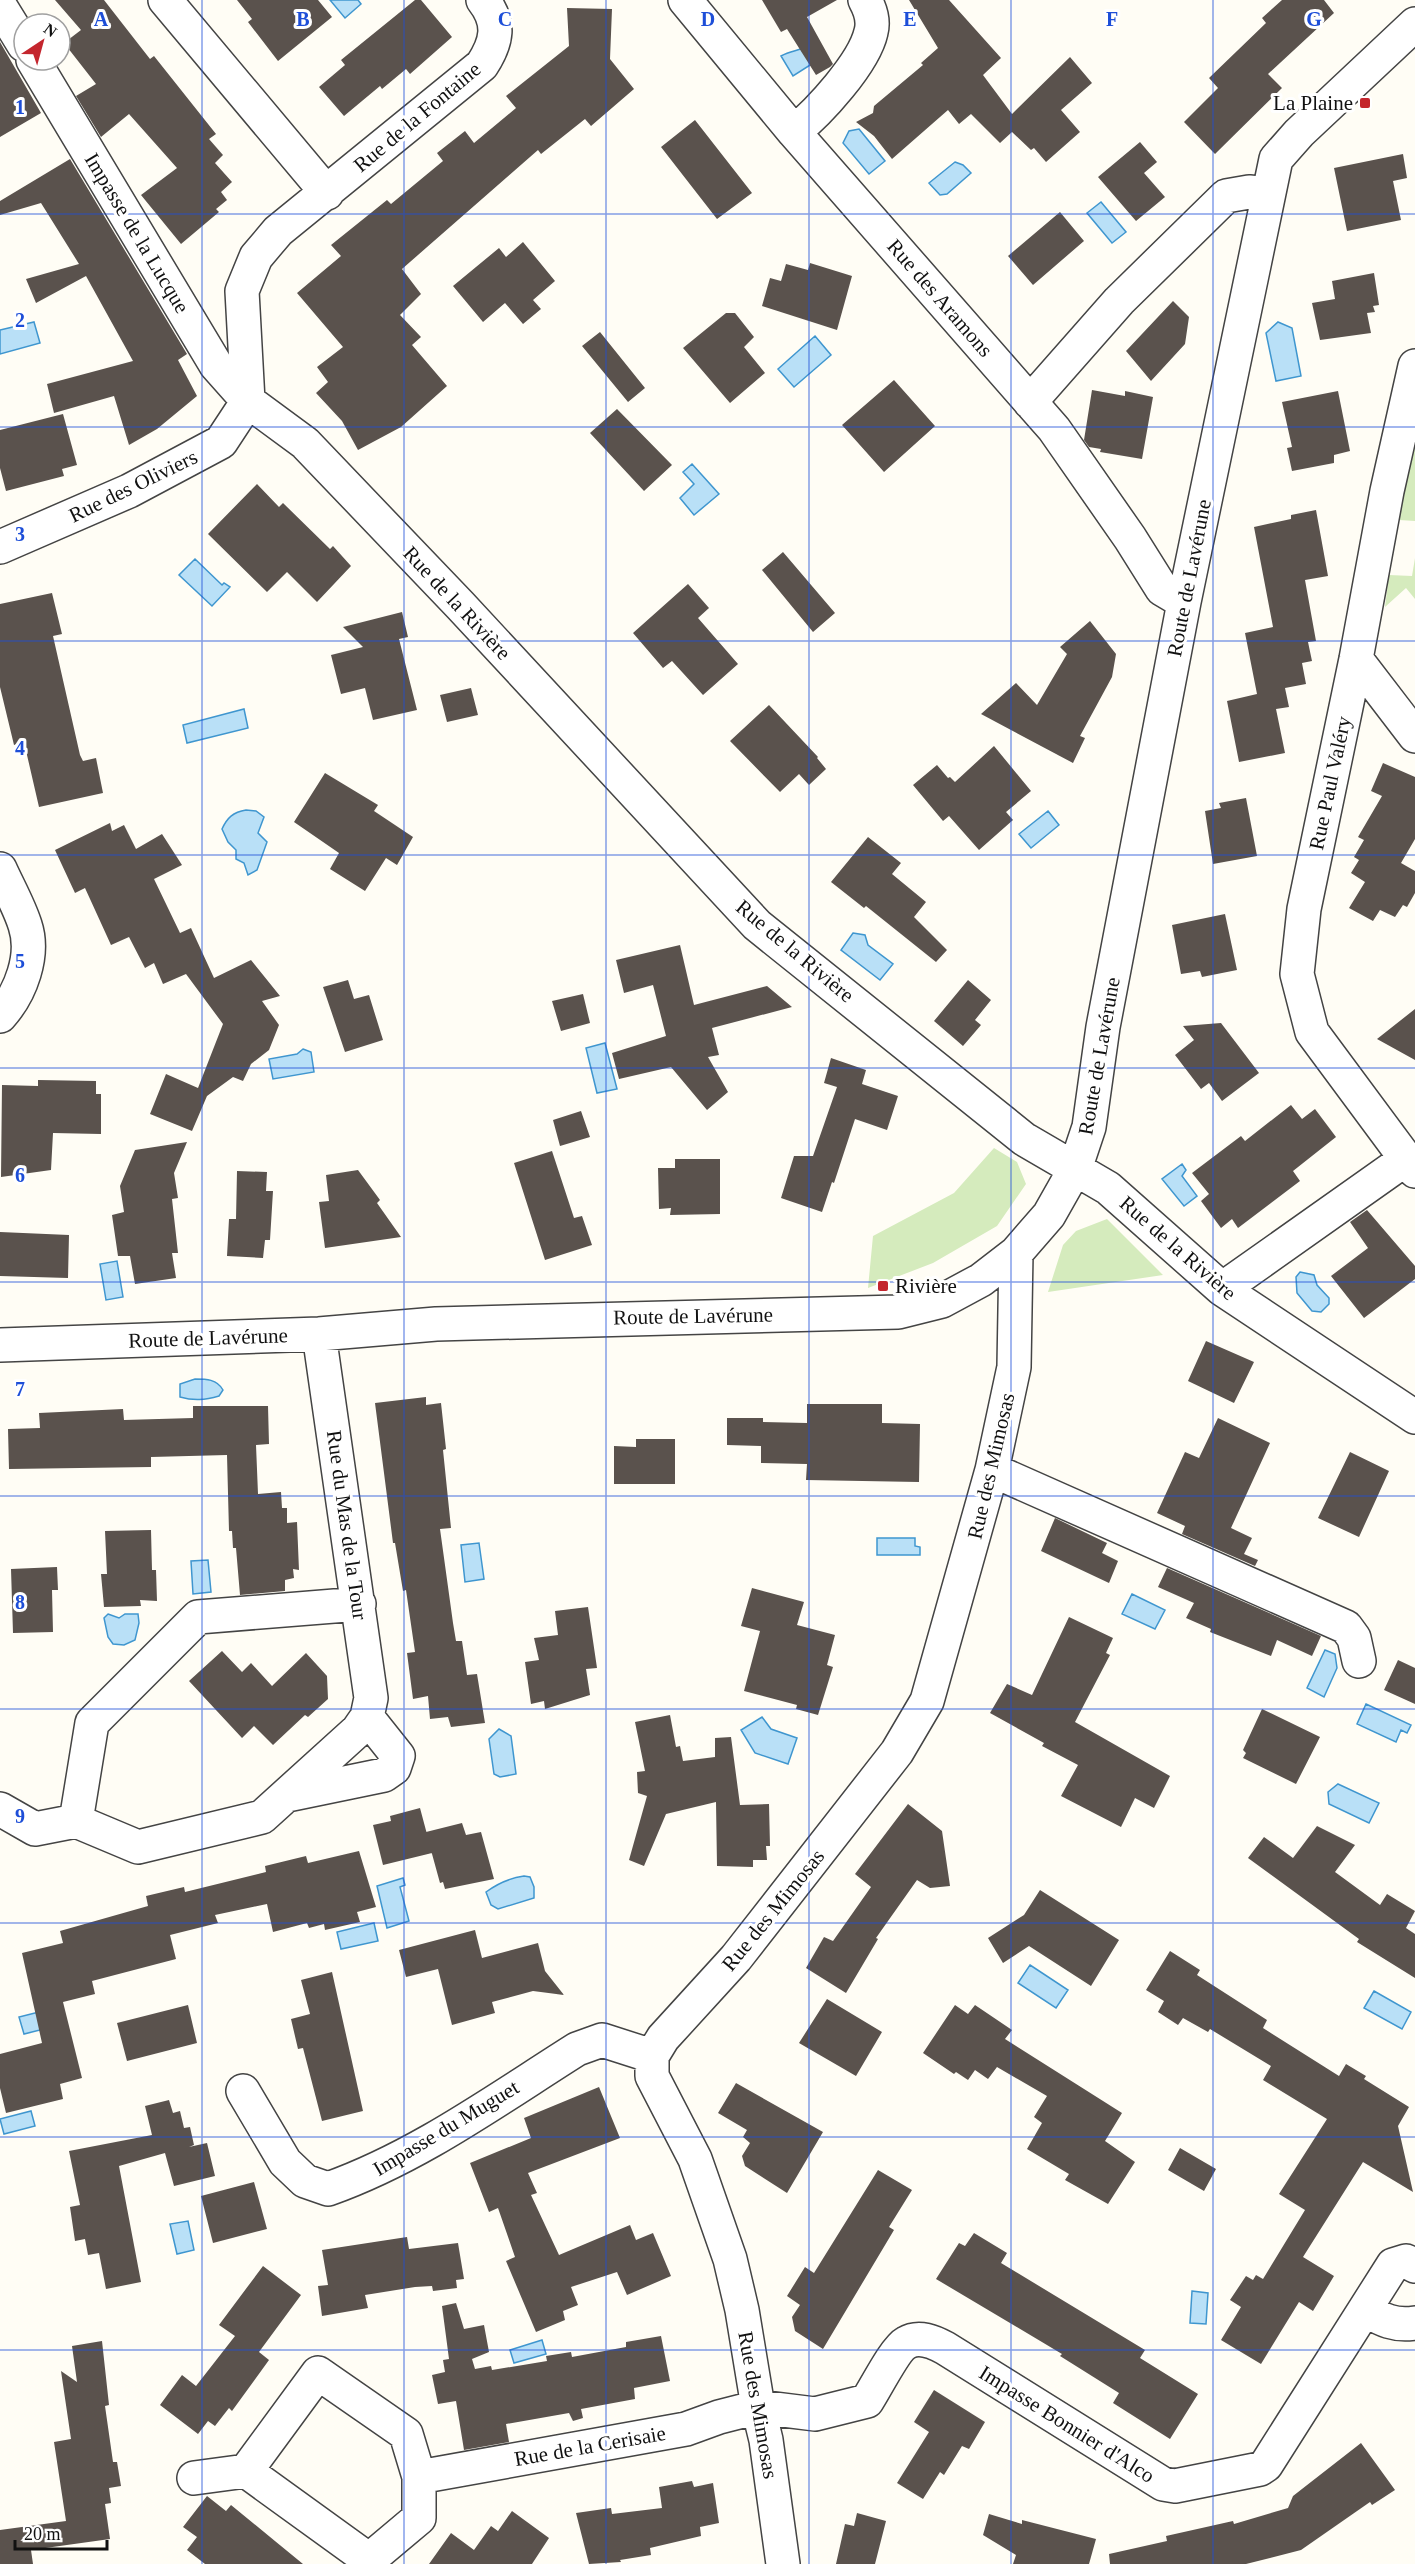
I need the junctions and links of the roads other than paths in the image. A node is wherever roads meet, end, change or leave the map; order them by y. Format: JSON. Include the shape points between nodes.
{"nodes":[{"id":1,"x":165,"y":0,"type":"edge"},
{"id":2,"x":483,"y":0,"type":"edge"},
{"id":3,"x":685,"y":0,"type":"edge"},
{"id":4,"x":865,"y":0,"type":"edge"},
{"id":5,"x":1406,"y":0,"type":"edge"},
{"id":6,"x":0,"y":6,"type":"edge"},
{"id":7,"x":1415,"y":12,"type":"edge"},
{"id":8,"x":1415,"y":24,"type":"edge"},
{"id":9,"x":12,"y":26,"type":"edge"},
{"id":10,"x":40,"y":72,"type":"edge"},
{"id":11,"x":794,"y":132,"type":"junction"},
{"id":12,"x":327,"y":193,"type":"junction"},
{"id":13,"x":1268,"y":195,"type":"junction"},
{"id":14,"x":1415,"y":366,"type":"edge"},
{"id":15,"x":248,"y":401,"type":"junction"},
{"id":16,"x":1030,"y":402,"type":"junction"},
{"id":17,"x":0,"y":547,"type":"edge"},
{"id":18,"x":1184,"y":602,"type":"junction"},
{"id":19,"x":1356,"y":659,"type":"junction"},
{"id":20,"x":1415,"y":736,"type":"edge"},
{"id":21,"x":0,"y":869,"type":"edge"},
{"id":22,"x":0,"y":1016,"type":"edge"},
{"id":23,"x":1410,"y":1165,"type":"edge"},
{"id":24,"x":1075,"y":1169,"type":"junction"},
{"id":25,"x":1016,"y":1253,"type":"junction"},
{"id":26,"x":1222,"y":1289,"type":"junction"},
{"id":27,"x":319,"y":1334,"type":"junction"},
{"id":28,"x":0,"y":1345,"type":"edge"},
{"id":29,"x":1415,"y":1417,"type":"edge"},
{"id":30,"x":992,"y":1470,"type":"junction"},
{"id":31,"x":359,"y":1604,"type":"junction"},
{"id":32,"x":1359,"y":1661,"type":"dead end"},
{"id":33,"x":367,"y":1717,"type":"junction"},
{"id":34,"x":285,"y":1796,"type":"junction"},
{"id":35,"x":0,"y":1809,"type":"edge"},
{"id":36,"x":76,"y":1821,"type":"junction"},
{"id":37,"x":652,"y":2056,"type":"junction"},
{"id":38,"x":243,"y":2091,"type":"dead end"},
{"id":39,"x":1415,"y":2266,"type":"edge"},
{"id":40,"x":1365,"y":2310,"type":"junction"},
{"id":41,"x":1415,"y":2322,"type":"edge"},
{"id":42,"x":758,"y":2407,"type":"junction"},
{"id":43,"x":246,"y":2471,"type":"junction"},
{"id":44,"x":419,"y":2477,"type":"junction"},
{"id":45,"x":194,"y":2478,"type":"dead end"},
{"id":46,"x":369,"y":2562,"type":"edge"},
{"id":47,"x":783,"y":2564,"type":"edge"}],
"edges":[{"from":1,"to":12,"type":"street"},
{"from":2,"to":12,"type":"street","name":"Rue de la Fontaine","via":[[496,29],[493,48],[482,65]]},
{"from":3,"to":11,"type":"street","name":"Rue des Aramons"},
{"from":4,"to":11,"type":"street","via":[[872,30],[866,48],[831,97]]},
{"from":5,"to":7,"type":"street"},
{"from":6,"to":9,"type":"street"},
{"from":8,"to":13,"type":"street","name":"Route de Lavérune","via":[[1299,132],[1276,159]]},
{"from":10,"to":15,"type":"street","name":"Impasse de la Lucque","via":[[216,365]]},
{"from":11,"to":16,"type":"street","name":"Rue des Aramons"},
{"from":12,"to":15,"type":"street","name":"Rue de la Fontaine","via":[[278,231],[263,248],[242,291]]},
{"from":13,"to":16,"type":"street","via":[[1249,192],[1226,196],[1119,301]]},
{"from":13,"to":18,"type":"street","name":"Route de Lavérune"},
{"from":14,"to":19,"type":"street","name":"Rue Paul Valéry"},
{"from":15,"to":17,"type":"street","name":"Rue des Oliviers","via":[[221,442],[129,491]]},
{"from":15,"to":24,"type":"street","name":"Rue de la Rivière","via":[[305,443],[757,924],[1024,1139]]},
{"from":16,"to":18,"type":"street","name":"Rue des Aramons","via":[[1054,429],[1162,589]]},
{"from":18,"to":24,"type":"street","name":"Route de Lavérune","via":[[1103,1027],[1089,1127]]},
{"from":19,"to":20,"type":"street"},
{"from":19,"to":23,"type":"street","name":"Rue Paul Valéry","via":[[1304,909],[1297,974],[1312,1032]]},
{"from":21,"to":22,"type":"street","via":[[25,925],[28,945],[25,971]]},
{"from":23,"to":26,"type":"street"},
{"from":24,"to":25,"type":"street","name":"Route de Lavérune","via":[[1048,1215]]},
{"from":24,"to":26,"type":"street","name":"Rue de la Rivière","via":[[1108,1188]]},
{"from":25,"to":27,"type":"street","name":"Route de Lavérune","via":[[981,1280],[942,1301],[898,1312],[447,1323]]},
{"from":25,"to":30,"type":"street","name":"Rue des Mimosas","via":[[1014,1367]]},
{"from":26,"to":29,"type":"street","name":"Rue de la Rivière"},
{"from":27,"to":28,"type":"street","name":"Route de Lavérune"},
{"from":27,"to":31,"type":"street","name":"Rue du Mas de la Tour"},
{"from":30,"to":32,"type":"street","via":[[1346,1627],[1354,1638]]},
{"from":30,"to":37,"type":"street","name":"Rue des Mimosas","via":[[927,1701],[897,1752],[736,1958],[663,2038]]},
{"from":31,"to":33,"type":"street","name":"Rue du Mas de la Tour","via":[[371,1698]]},
{"from":31,"to":36,"type":"street","via":[[198,1617],[92,1722]]},
{"from":33,"to":34,"type":"street","via":[[358,1730]]},
{"from":33,"to":34,"type":"street","via":[[398,1756],[394,1768],[384,1775]]},
{"from":34,"to":36,"type":"street","via":[[262,1816],[138,1847]]},
{"from":35,"to":36,"type":"street","via":[[34,1829]]},
{"from":37,"to":38,"type":"street","name":"Impasse du Muguet","via":[[602,2040],[577,2049],[432,2141],[366,2175],[328,2189],[305,2181],[285,2162]]},
{"from":37,"to":42,"type":"street","name":"Rue des Mimosas","via":[[652,2076],[694,2159],[730,2259]]},
{"from":39,"to":40,"type":"street","name":"Impasse Bonnier d'Alco","via":[[1406,2261],[1393,2265]]},
{"from":40,"to":41,"type":"street","via":[[1386,2322]]},
{"from":40,"to":42,"type":"street","name":"Impasse Bonnier d'Alco","via":[[1266,2465],[1175,2486],[1163,2484],[931,2341],[905,2343],[867,2401],[815,2414]]},
{"from":42,"to":44,"type":"street","name":"Rue de la Cerisaie","via":[[687,2429]]},
{"from":42,"to":47,"type":"street","name":"Rue des Mimosas"},
{"from":43,"to":44,"type":"street","via":[[318,2373],[406,2434]]},
{"from":43,"to":45,"type":"street"},
{"from":43,"to":46,"type":"street"},
{"from":44,"to":46,"type":"street","via":[[419,2518]]}]}
